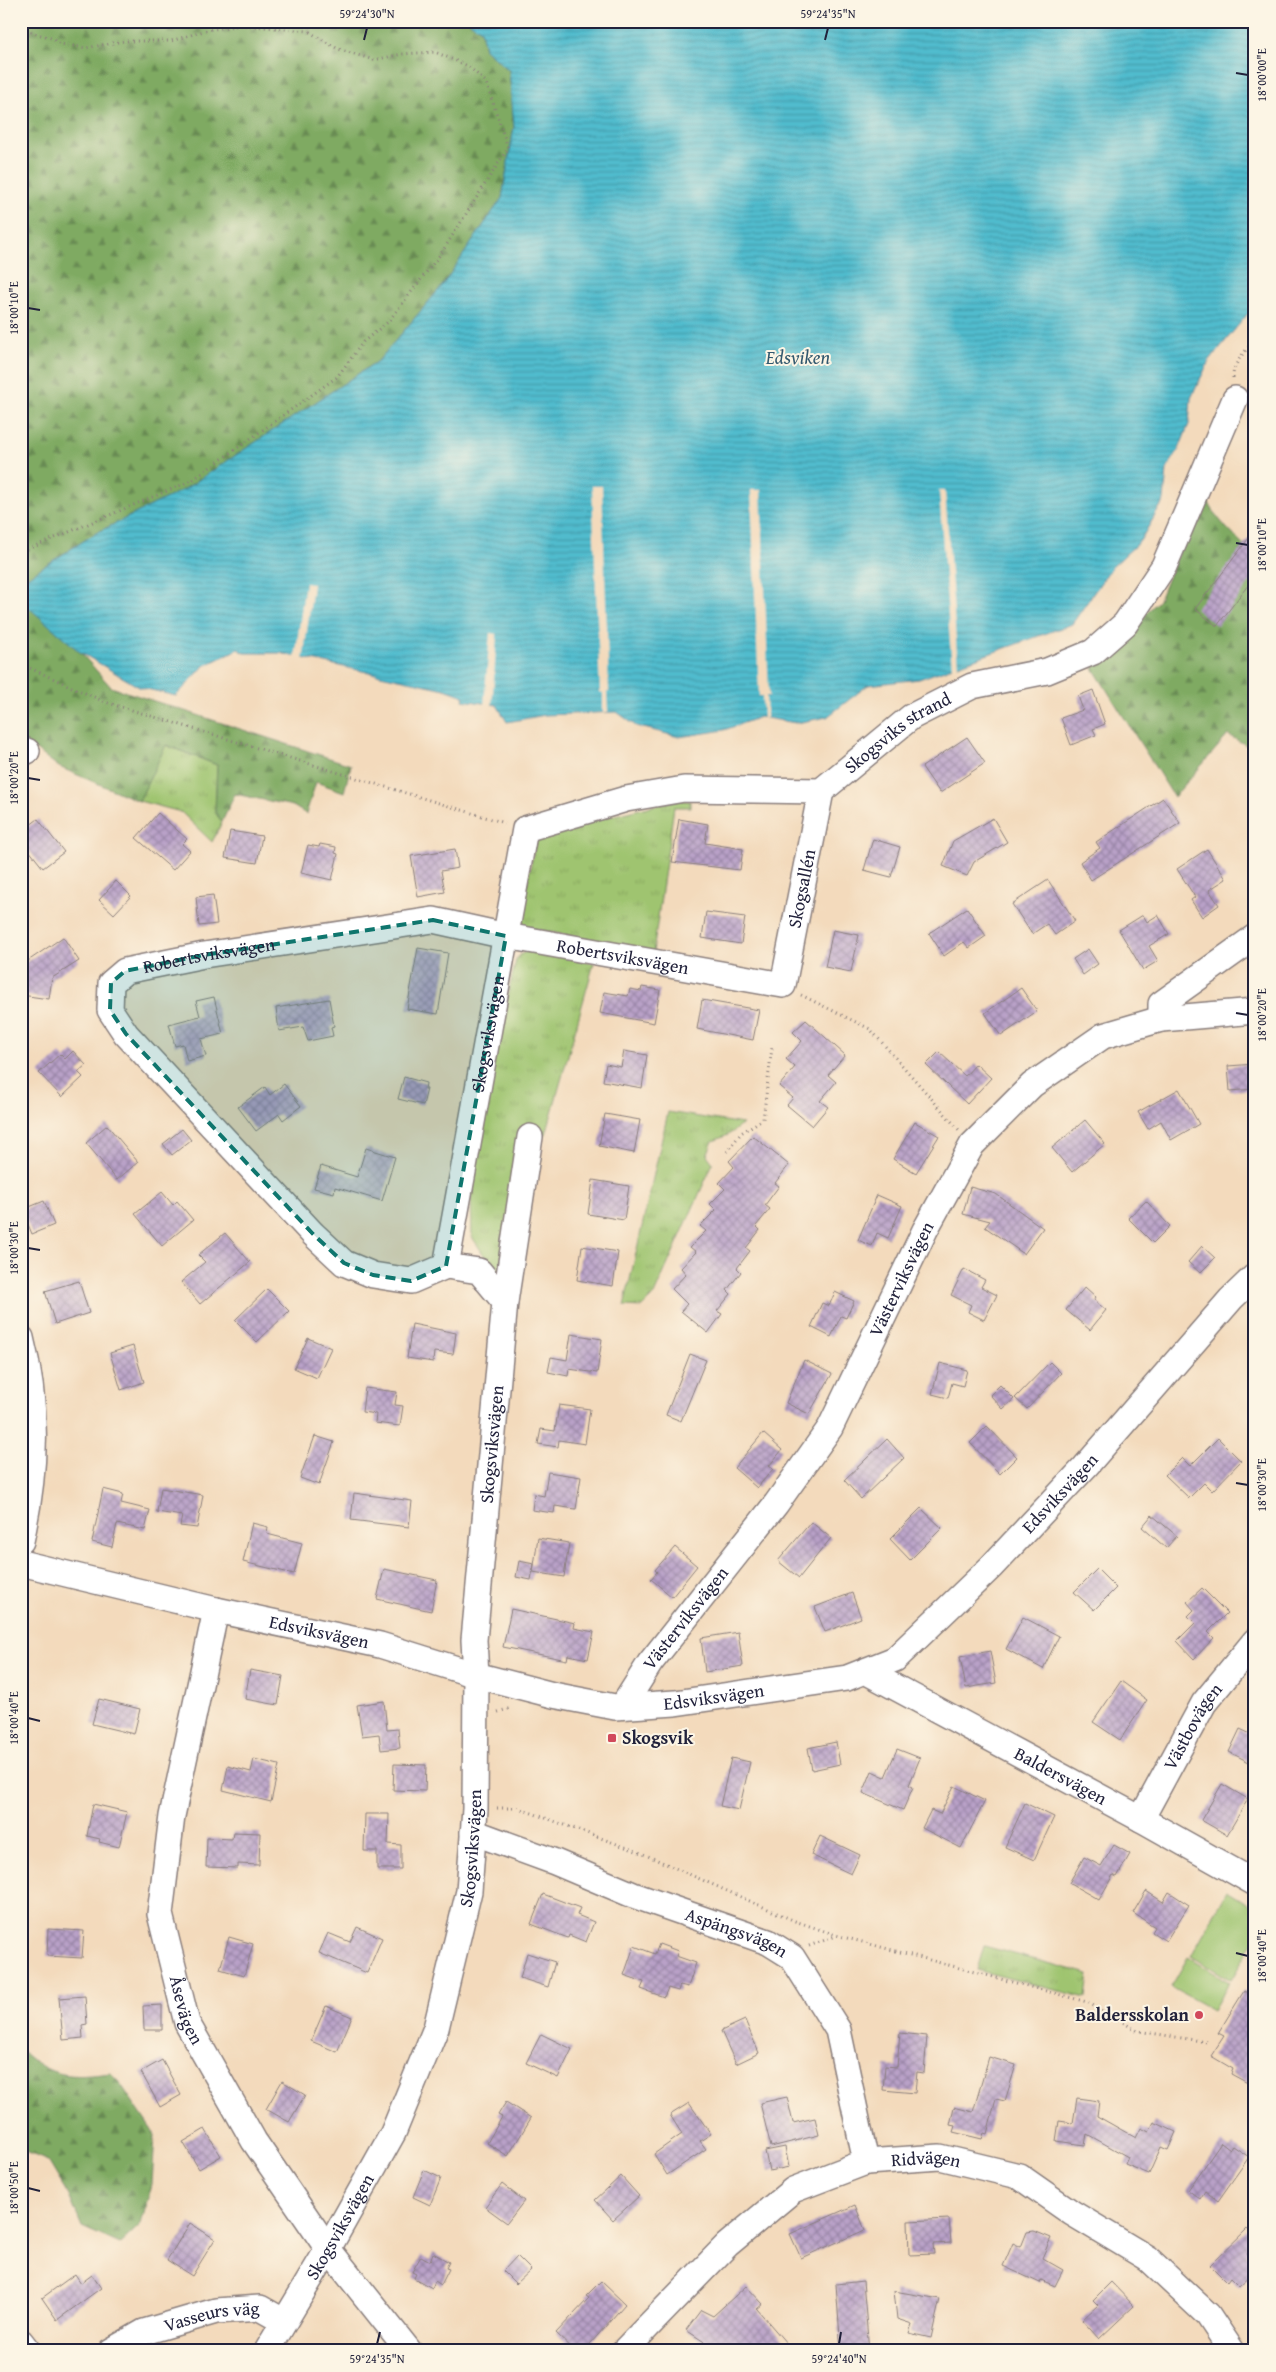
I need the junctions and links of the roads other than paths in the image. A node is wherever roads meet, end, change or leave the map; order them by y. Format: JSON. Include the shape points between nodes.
{"nodes":[{"id":1,"x":1235,"y":399,"type":"road end"},
{"id":2,"x":821,"y":791,"type":"junction"},
{"id":3,"x":506,"y":936,"type":"junction"},
{"id":4,"x":1255,"y":937,"type":"edge"},
{"id":5,"x":783,"y":986,"type":"joint"},
{"id":6,"x":1255,"y":1011,"type":"edge"},
{"id":7,"x":1161,"y":1019,"type":"junction"},
{"id":8,"x":530,"y":1138,"type":"dead end"},
{"id":9,"x":446,"y":1266,"type":"junction"},
{"id":10,"x":1255,"y":1276,"type":"edge"},
{"id":11,"x":505,"y":1302,"type":"junction"},
{"id":12,"x":21,"y":1338,"type":"edge"},
{"id":13,"x":21,"y":1541,"type":"edge"},
{"id":14,"x":21,"y":1563,"type":"edge"},
{"id":15,"x":216,"y":1610,"type":"junction"},
{"id":16,"x":1255,"y":1642,"type":"edge"},
{"id":17,"x":865,"y":1671,"type":"junction"},
{"id":18,"x":476,"y":1675,"type":"junction"},
{"id":19,"x":623,"y":1706,"type":"junction"},
{"id":20,"x":1141,"y":1819,"type":"junction"},
{"id":21,"x":474,"y":1821,"type":"junction"},
{"id":22,"x":1255,"y":1883,"type":"edge"},
{"id":23,"x":866,"y":2162,"type":"junction"},
{"id":24,"x":328,"y":2249,"type":"junction"},
{"id":25,"x":283,"y":2321,"type":"junction"},
{"id":26,"x":21,"y":2342,"type":"edge"},
{"id":27,"x":28,"y":2351,"type":"edge"},
{"id":28,"x":111,"y":2351,"type":"edge"},
{"id":29,"x":266,"y":2351,"type":"edge"},
{"id":30,"x":408,"y":2351,"type":"edge"},
{"id":31,"x":624,"y":2351,"type":"edge"},
{"id":32,"x":1232,"y":2351,"type":"edge"}],
"edges":[{"from":1,"to":2,"type":"street","name":"Skogsviks strand","via":[[1164,566],[1125,624],[1093,652],[1047,671],[972,686],[911,717]]},
{"from":2,"to":3,"type":"street","via":[[684,788],[626,799],[524,829]]},
{"from":2,"to":5,"type":"street","name":"Skogsallén"},
{"from":3,"to":5,"type":"street","name":"Robertsviksvägen"},
{"from":3,"to":9,"type":"street","name":"Skogsviksvägen"},
{"from":3,"to":9,"type":"street","name":"Robertsviksvägen","via":[[433,920],[195,957],[125,972],[112,984],[110,1010],[126,1034],[313,1234],[344,1262],[374,1275],[412,1281]]},
{"from":4,"to":7,"type":"street","via":[[1161,1004]]},
{"from":6,"to":7,"type":"street","name":"Västerviksvägen"},
{"from":7,"to":19,"type":"street","name":"Västerviksvägen","via":[[1103,1036],[1032,1085],[972,1145],[925,1230],[830,1428],[776,1504],[650,1663]]},
{"from":8,"to":11,"type":"street","name":"Skogsviksvägen"},
{"from":9,"to":11,"type":"street","via":[[479,1271]]},
{"from":10,"to":17,"type":"street","name":"Edsviksvägen","via":[[991,1567],[896,1659]]},
{"from":11,"to":18,"type":"street","name":"Skogsviksvägen","via":[[474,1640]]},
{"from":12,"to":13,"type":"street","via":[[29,1369],[35,1421],[28,1510]]},
{"from":14,"to":15,"type":"street","name":"Edsviksvägen"},
{"from":15,"to":18,"type":"street","name":"Edsviksvägen","via":[[380,1645]]},
{"from":15,"to":24,"type":"street","name":"Åsevägen","via":[[172,1816],[160,1914],[187,2023],[254,2141]]},
{"from":16,"to":20,"type":"street","name":"Västbovägen","via":[[1204,1703]]},
{"from":17,"to":19,"type":"street","name":"Edsviksvägen","via":[[847,1678],[771,1691]]},
{"from":17,"to":20,"type":"street","name":"Baldersvägen"},
{"from":18,"to":19,"type":"street","name":"Edsviksvägen","via":[[553,1695]]},
{"from":18,"to":21,"type":"street","name":"Skogsviksvägen"},
{"from":20,"to":22,"type":"street","name":"Baldersvägen"},
{"from":21,"to":23,"type":"street","name":"Aspängsvägen","via":[[555,1862],[642,1898],[768,1942],[792,1957],[838,2030]]},
{"from":21,"to":24,"type":"street","name":"Skogsviksvägen","via":[[469,1891],[436,2028],[393,2133]]},
{"from":23,"to":31,"type":"street","name":"Ridvägen","via":[[794,2190],[727,2245]]},
{"from":23,"to":32,"type":"street","name":"Ridvägen","via":[[940,2157],[1019,2176],[1072,2213],[1147,2258],[1208,2315]]},
{"from":24,"to":25,"type":"street","name":"Skogsviksvägen"},
{"from":24,"to":30,"type":"street","name":"Åsevägen"},
{"from":25,"to":28,"type":"street","name":"Vasseurs väg","via":[[260,2308],[216,2311],[144,2332]]},
{"from":25,"to":29,"type":"street","name":"Skogsviksvägen"},
{"from":26,"to":27,"type":"street"}]}
